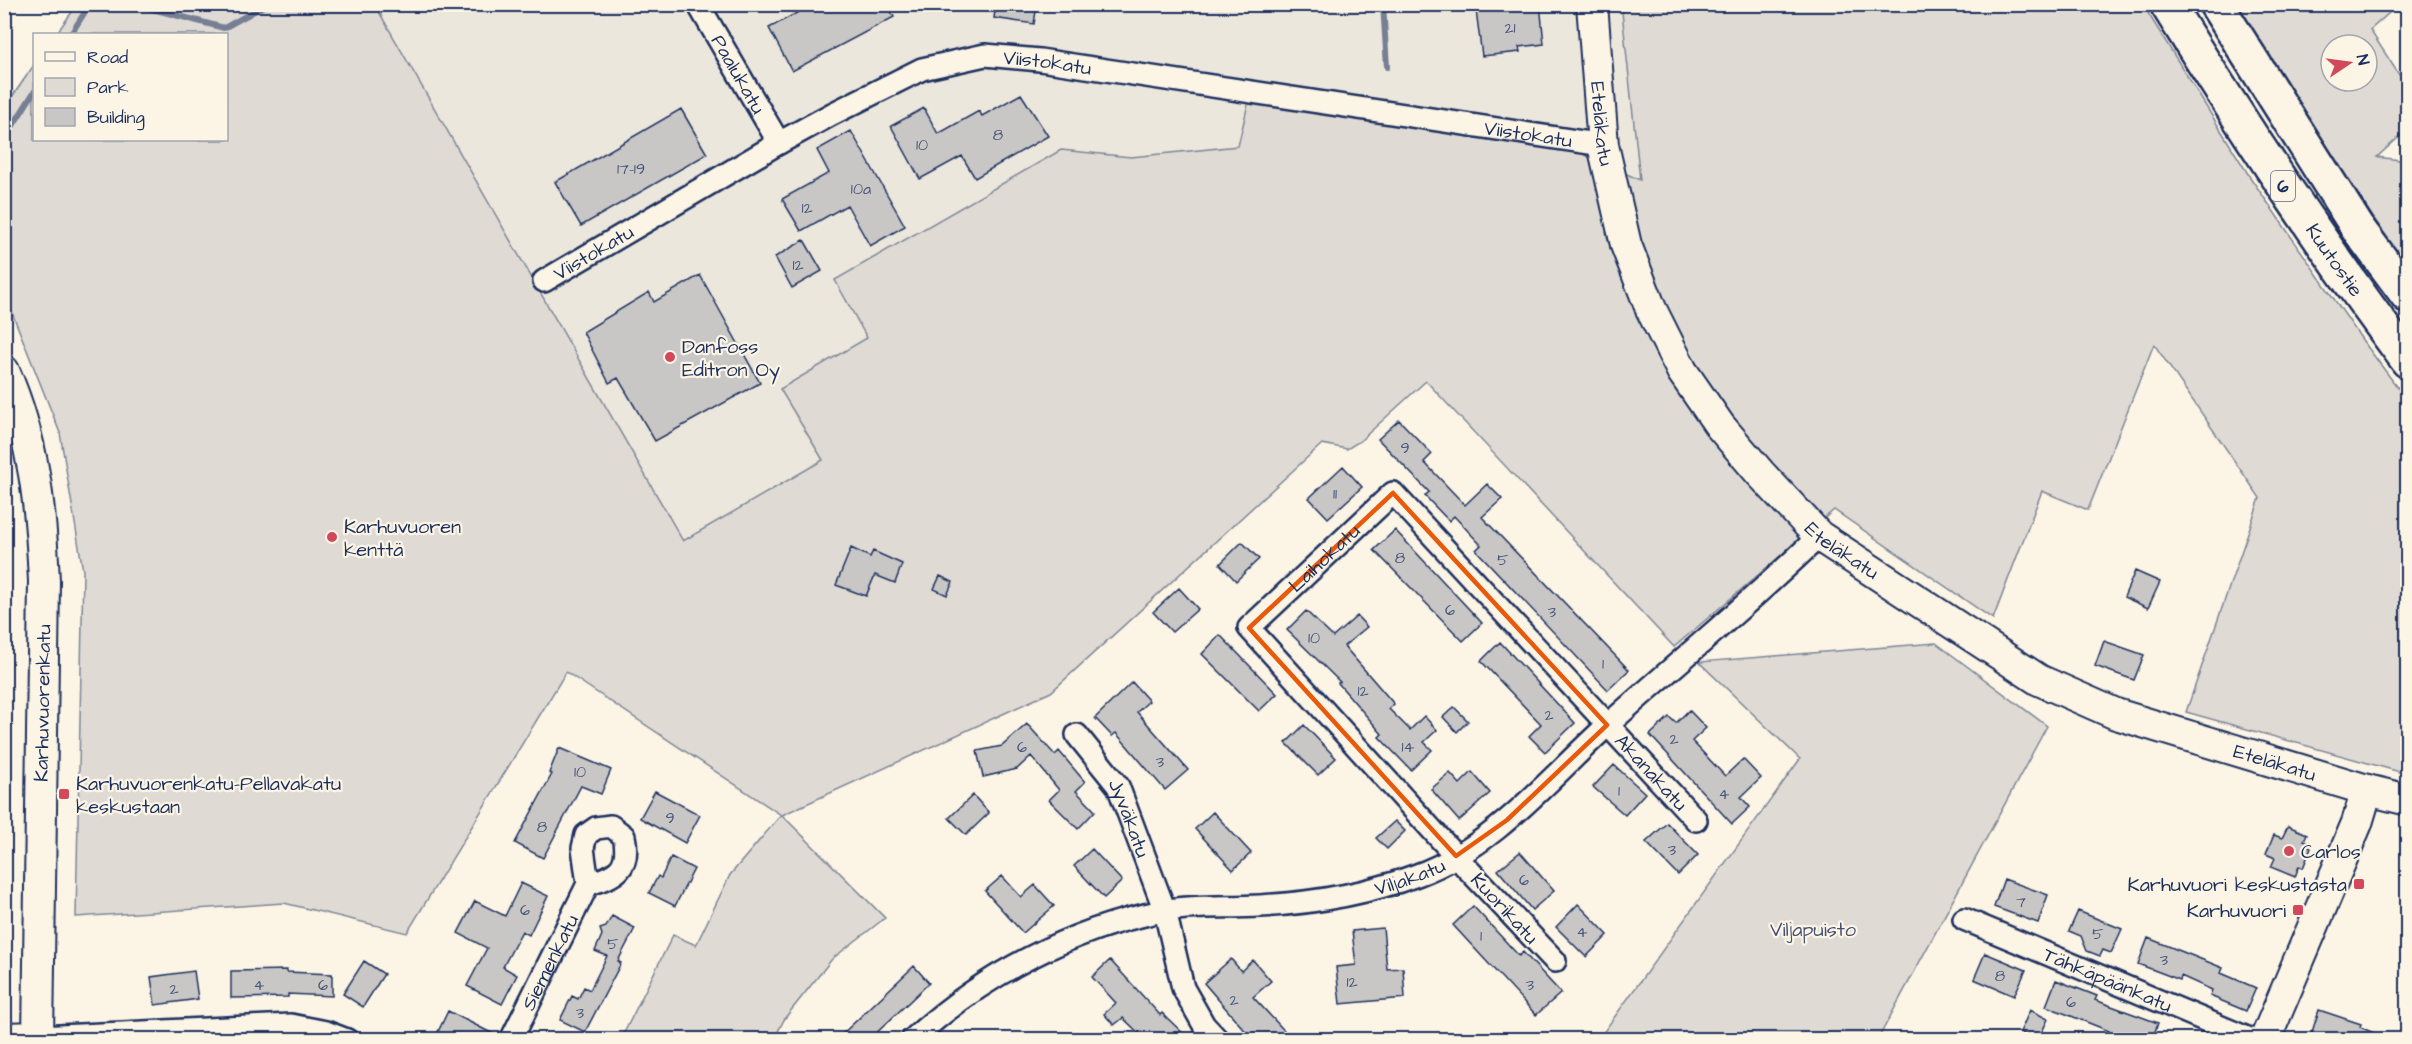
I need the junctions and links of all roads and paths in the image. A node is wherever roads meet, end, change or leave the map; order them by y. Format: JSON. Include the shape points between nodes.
{"nodes":[{"id":1,"x":698,"y":4,"type":"edge"},
{"id":2,"x":1592,"y":4,"type":"edge"},
{"id":3,"x":2167,"y":4,"type":"edge"},
{"id":4,"x":2216,"y":4,"type":"edge"},
{"id":5,"x":779,"y":143,"type":"junction"},
{"id":6,"x":1603,"y":145,"type":"junction"},
{"id":7,"x":544,"y":281,"type":"dead end"},
{"id":8,"x":2408,"y":296,"type":"edge"},
{"id":9,"x":2408,"y":361,"type":"edge"},
{"id":10,"x":4,"y":371,"type":"edge"},
{"id":11,"x":1819,"y":536,"type":"junction"},
{"id":12,"x":1607,"y":725,"type":"junction"},
{"id":13,"x":1077,"y":735,"type":"dead end"},
{"id":14,"x":2367,"y":790,"type":"junction"},
{"id":15,"x":2408,"y":800,"type":"edge"},
{"id":16,"x":1696,"y":820,"type":"dead end"},
{"id":17,"x":1456,"y":856,"type":"junction"},
{"id":18,"x":588,"y":884,"type":"dead end"},
{"id":19,"x":1165,"y":911,"type":"junction"},
{"id":20,"x":1964,"y":919,"type":"dead end"},
{"id":21,"x":1555,"y":961,"type":"dead end"},
{"id":22,"x":4,"y":1038,"type":"edge"},
{"id":23,"x":38,"y":1038,"type":"edge"},
{"id":24,"x":346,"y":1040,"type":"edge"},
{"id":25,"x":511,"y":1040,"type":"edge"},
{"id":26,"x":912,"y":1040,"type":"edge"},
{"id":27,"x":1218,"y":1040,"type":"edge"},
{"id":28,"x":2252,"y":1040,"type":"edge"},
{"id":29,"x":2265,"y":1040,"type":"edge"}],
"edges":[{"from":1,"to":5,"type":"street","name":"Paalukatu"},
{"from":2,"to":6,"type":"main road","name":"Eteläkatu"},
{"from":3,"to":9,"type":"highway","name":"Kuutostie","number":"6","via":[[2326,250]]},
{"from":4,"to":8,"type":"highway","name":"Kuutostie","number":"6","via":[[2359,230]]},
{"from":5,"to":6,"type":"street","name":"Viistokatu","via":[[922,69],[986,55]]},
{"from":5,"to":7,"type":"street","name":"Viistokatu"},
{"from":6,"to":11,"type":"main road","name":"Eteläkatu","via":[[1626,244],[1651,309],[1682,372],[1720,426]]},
{"from":10,"to":23,"type":"main road","name":"Karhuvuorenkatu","via":[[29,446],[42,525]]},
{"from":11,"to":12,"type":"street","name":"Viljakatu"},
{"from":11,"to":14,"type":"main road","name":"Eteläkatu","via":[[2039,680],[2116,714]]},
{"from":12,"to":16,"type":"street","name":"Akanakatu"},
{"from":12,"to":17,"type":"street","name":"Viljakatu","via":[[1507,820]]},
{"from":12,"to":17,"type":"street","name":"Laihokatu","via":[[1393,493],[1249,628]]},
{"from":13,"to":19,"type":"street","name":"Jyväkatu","via":[[1118,786]]},
{"from":14,"to":15,"type":"main road","name":"Eteläkatu"},
{"from":14,"to":29,"type":"main road","via":[[2357,823]]},
{"from":17,"to":19,"type":"street","name":"Viljakatu","via":[[1419,875],[1315,902]]},
{"from":17,"to":21,"type":"street","name":"Kuorikatu"},
{"from":18,"to":25,"type":"street","name":"Siemenkatu"},
{"from":19,"to":26,"type":"street","name":"Viljakatu","via":[[1060,942],[982,984]]},
{"from":19,"to":27,"type":"street","name":"Jyväkatu","via":[[1183,988],[1204,1025]]},
{"from":20,"to":28,"type":"street","name":"Tähkäpäänkatu"},
{"from":22,"to":23,"type":"main road"},
{"from":23,"to":24,"type":"street","via":[[291,1025]]}]}
